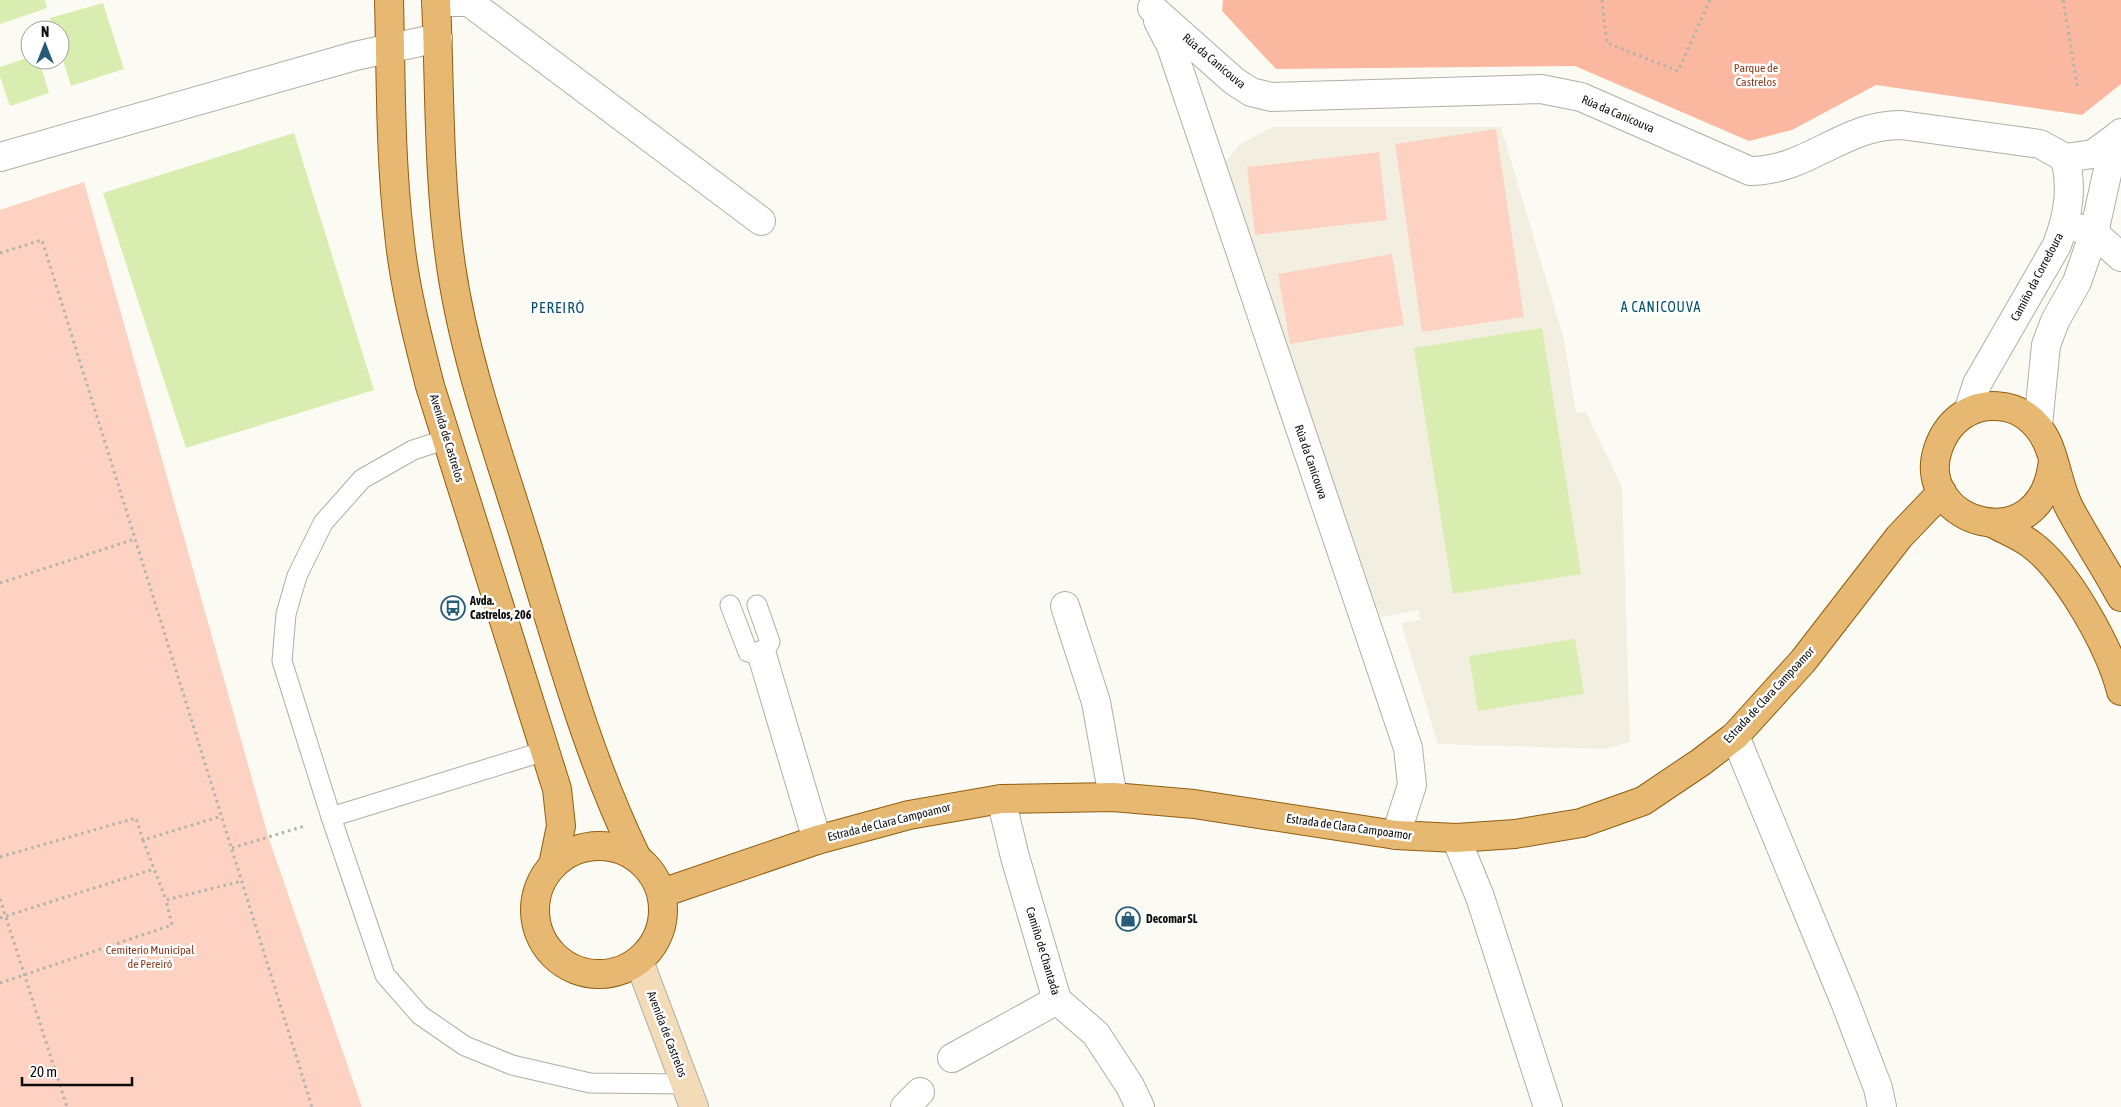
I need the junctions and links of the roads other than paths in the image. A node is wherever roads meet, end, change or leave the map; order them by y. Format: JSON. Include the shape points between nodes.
{"nodes":[{"id":1,"x":389,"y":0,"type":"edge"},
{"id":2,"x":436,"y":1,"type":"edge"},
{"id":3,"x":1147,"y":4,"type":"edge"},
{"id":4,"x":438,"y":38,"type":"junction"},
{"id":5,"x":390,"y":47,"type":"junction"},
{"id":6,"x":2118,"y":136,"type":"edge"},
{"id":7,"x":0,"y":157,"type":"edge"},
{"id":8,"x":2065,"y":158,"type":"junction"},
{"id":9,"x":761,"y":221,"type":"dead end"},
{"id":10,"x":2064,"y":225,"type":"junction"},
{"id":11,"x":2094,"y":233,"type":"junction"},
{"id":12,"x":2121,"y":257,"type":"edge"},
{"id":13,"x":1968,"y":412,"type":"junction"},
{"id":14,"x":2038,"y":425,"type":"junction"},
{"id":15,"x":447,"y":439,"type":"junction"},
{"id":16,"x":2053,"y":460,"type":"junction"},
{"id":17,"x":1942,"y":492,"type":"junction"},
{"id":18,"x":1992,"y":523,"type":"junction"},
{"id":19,"x":2121,"y":597,"type":"edge"},
{"id":20,"x":730,"y":605,"type":"dead end"},
{"id":21,"x":757,"y":605,"type":"dead end"},
{"id":22,"x":1065,"y":606,"type":"dead end"},
{"id":23,"x":762,"y":655,"type":"junction"},
{"id":24,"x":2121,"y":691,"type":"edge"},
{"id":25,"x":1735,"y":736,"type":"junction"},
{"id":26,"x":545,"y":751,"type":"junction"},
{"id":27,"x":1113,"y":797,"type":"junction"},
{"id":28,"x":1001,"y":799,"type":"junction"},
{"id":29,"x":331,"y":817,"type":"junction"},
{"id":30,"x":1396,"y":836,"type":"junction"},
{"id":31,"x":1456,"y":838,"type":"junction"},
{"id":32,"x":818,"y":840,"type":"junction"},
{"id":33,"x":636,"y":856,"type":"junction"},
{"id":34,"x":553,"y":865,"type":"junction"},
{"id":35,"x":662,"y":892,"type":"junction"},
{"id":36,"x":639,"y":961,"type":"junction"},
{"id":37,"x":1057,"y":1000,"type":"junction"},
{"id":38,"x":952,"y":1058,"type":"dead end"},
{"id":39,"x":690,"y":1096,"type":"edge"},
{"id":40,"x":1140,"y":1107,"type":"edge"},
{"id":41,"x":1548,"y":1107,"type":"edge"},
{"id":42,"x":1882,"y":1107,"type":"edge"}],
"edges":[{"from":1,"to":5,"type":"main road","name":"Avenida de Castrelos"},
{"from":2,"to":4,"type":"main road"},
{"from":2,"to":9,"type":"street","via":[[469,2]]},
{"from":3,"to":8,"type":"street","name":"Rúa da Canicouva","via":[[1234,81],[1252,92],[1271,97],[1541,89],[1581,97],[1750,171],[1788,166],[1859,132],[1880,126],[2040,144]]},
{"from":3,"to":30,"type":"street","name":"Rúa da Canicouva","via":[[1171,46],[1408,748],[1412,785]]},
{"from":4,"to":5,"type":"street"},
{"from":4,"to":33,"type":"main road","via":[[441,170],[451,265],[466,344],[569,681],[615,813]]},
{"from":5,"to":7,"type":"street"},
{"from":5,"to":15,"type":"main road","name":"Avenida de Castrelos","via":[[394,168],[404,273],[414,327]]},
{"from":6,"to":8,"type":"street","via":[[2093,154]]},
{"from":6,"to":11,"type":"street"},
{"from":8,"to":10,"type":"street","name":"Camiño da Corredoura","via":[[2070,177]]},
{"from":10,"to":11,"type":"street"},
{"from":10,"to":13,"type":"street","name":"Camiño da Corredoura","via":[[2052,253],[1977,384]]},
{"from":11,"to":12,"type":"street"},
{"from":11,"to":14,"type":"street","via":[[2077,282],[2055,321],[2046,345]]},
{"from":13,"to":14,"type":"main road","via":[[1986,406],[2005,407]]},
{"from":13,"to":17,"type":"main road","via":[[1953,423],[1942,438],[1936,455],[1936,474]]},
{"from":14,"to":16,"type":"main road","via":[[2049,442]]},
{"from":15,"to":26,"type":"main road","name":"Avenida de Castrelos"},
{"from":15,"to":29,"type":"lane","via":[[413,450],[362,479],[323,523],[297,576],[286,614],[282,661]]},
{"from":16,"to":18,"type":"main road","via":[[2051,479],[2043,498],[2030,512],[2012,521]]},
{"from":16,"to":19,"type":"main road","via":[[2069,507]]},
{"from":17,"to":18,"type":"main road","via":[[1962,514]]},
{"from":17,"to":25,"type":"main road","name":"Estrada de Clara Campoamor","via":[[1899,538],[1804,661]]},
{"from":18,"to":24,"type":"main road","via":[[2032,545],[2056,569],[2082,604]]},
{"from":20,"to":23,"type":"lane","via":[[748,652]]},
{"from":21,"to":23,"type":"lane","via":[[770,642]]},
{"from":22,"to":27,"type":"street","via":[[1096,702]]},
{"from":23,"to":32,"type":"street"},
{"from":25,"to":31,"type":"main road","name":"Estrada de Clara Campoamor","via":[[1642,800],[1582,823],[1515,834]]},
{"from":25,"to":42,"type":"street","via":[[1845,1002],[1878,1088]]},
{"from":26,"to":29,"type":"lane"},
{"from":26,"to":34,"type":"main road","name":"Avenida de Castrelos","via":[[560,806],[561,826]]},
{"from":27,"to":28,"type":"main road","name":"Estrada de Clara Campoamor"},
{"from":27,"to":30,"type":"main road","name":"Estrada de Clara Campoamor","via":[[1194,804]]},
{"from":28,"to":32,"type":"main road","name":"Estrada de Clara Campoamor","via":[[909,815]]},
{"from":28,"to":37,"type":"street","name":"Camiño de Chantada"},
{"from":29,"to":39,"type":"lane","via":[[385,975],[420,1014],[465,1046],[512,1065],[590,1083]]},
{"from":30,"to":31,"type":"main road","name":"Estrada de Clara Campoamor"},
{"from":31,"to":41,"type":"street","via":[[1480,897]]},
{"from":32,"to":35,"type":"main road","name":"Estrada de Clara Campoamor"},
{"from":33,"to":34,"type":"main road","via":[[615,847],[593,845],[571,851]]},
{"from":33,"to":35,"type":"main road","via":[[652,872]]},
{"from":34,"to":36,"type":"main road","via":[[542,880],[535,899],[540,937],[551,953],[566,965],[584,972],[603,974],[622,970]]},
{"from":35,"to":36,"type":"main road","via":[[664,918],[661,930]]},
{"from":36,"to":39,"type":"main road","name":"Avenida de Castrelos"},
{"from":37,"to":38,"type":"street"},
{"from":37,"to":40,"type":"street","name":"Camiño de Chantada","via":[[1096,1034]]}]}
